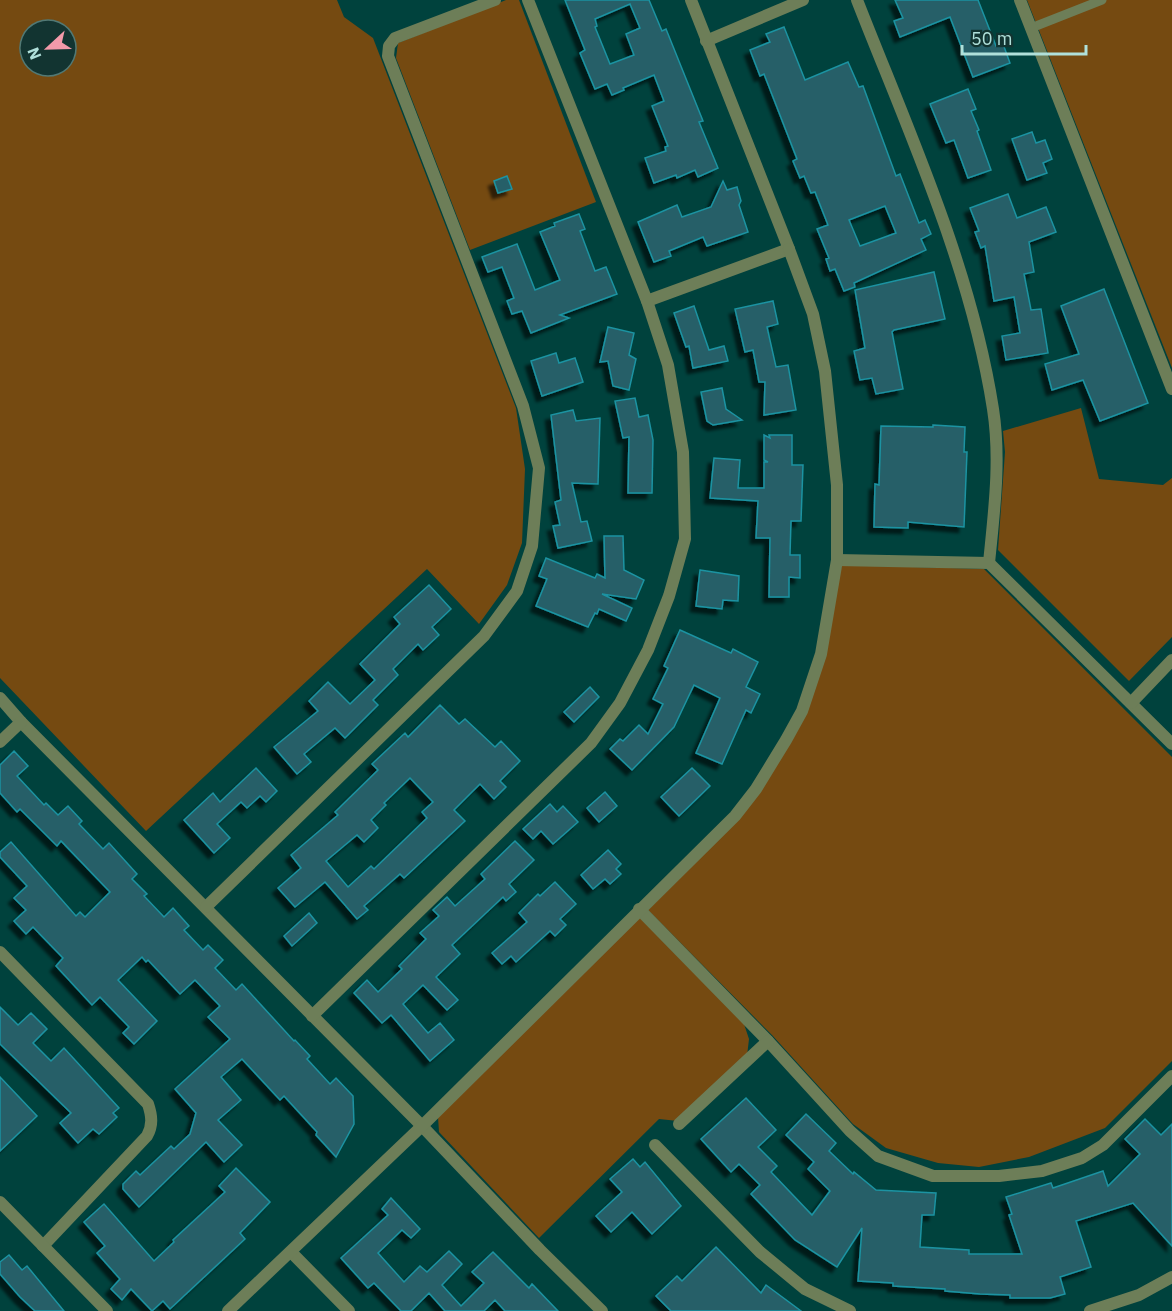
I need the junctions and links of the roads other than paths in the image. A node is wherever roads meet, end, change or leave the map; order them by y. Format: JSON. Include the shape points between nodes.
{"nodes":[{"id":1,"x":495,"y":0,"type":"edge"},
{"id":2,"x":528,"y":0,"type":"edge"},
{"id":3,"x":691,"y":0,"type":"edge"},
{"id":4,"x":803,"y":0,"type":"edge"},
{"id":5,"x":857,"y":0,"type":"edge"},
{"id":6,"x":1020,"y":0,"type":"edge"},
{"id":7,"x":1101,"y":0,"type":"edge"},
{"id":8,"x":1031,"y":27,"type":"junction"},
{"id":9,"x":706,"y":41,"type":"junction"},
{"id":10,"x":789,"y":249,"type":"junction"},
{"id":11,"x":647,"y":301,"type":"junction"},
{"id":12,"x":1172,"y":389,"type":"edge"},
{"id":13,"x":837,"y":560,"type":"junction"},
{"id":14,"x":989,"y":563,"type":"junction"},
{"id":15,"x":1172,"y":660,"type":"edge"},
{"id":16,"x":0,"y":698,"type":"edge"},
{"id":17,"x":1131,"y":703,"type":"junction"},
{"id":18,"x":21,"y":722,"type":"junction"},
{"id":19,"x":0,"y":742,"type":"edge"},
{"id":20,"x":1172,"y":744,"type":"edge"},
{"id":21,"x":206,"y":907,"type":"junction"},
{"id":22,"x":639,"y":909,"type":"junction"},
{"id":23,"x":0,"y":952,"type":"edge"},
{"id":24,"x":312,"y":1016,"type":"junction"},
{"id":25,"x":768,"y":1041,"type":"junction"},
{"id":26,"x":1170,"y":1082,"type":"edge"},
{"id":27,"x":680,"y":1124,"type":"dead end"},
{"id":28,"x":422,"y":1126,"type":"junction"},
{"id":29,"x":655,"y":1145,"type":"dead end"},
{"id":30,"x":0,"y":1202,"type":"edge"},
{"id":31,"x":43,"y":1245,"type":"junction"},
{"id":32,"x":291,"y":1252,"type":"junction"},
{"id":33,"x":1172,"y":1277,"type":"edge"},
{"id":34,"x":107,"y":1311,"type":"edge"},
{"id":35,"x":228,"y":1311,"type":"edge"},
{"id":36,"x":349,"y":1311,"type":"edge"},
{"id":37,"x":602,"y":1311,"type":"edge"},
{"id":38,"x":850,"y":1311,"type":"edge"},
{"id":39,"x":1090,"y":1311,"type":"edge"}],
"edges":[{"from":1,"to":21,"type":"street","via":[[395,38],[388,56],[523,406],[539,468],[532,546],[516,591],[483,636]]},
{"from":2,"to":11,"type":"street"},
{"from":3,"to":9,"type":"street"},
{"from":4,"to":9,"type":"street"},
{"from":5,"to":14,"type":"street","via":[[954,250],[975,325],[993,410],[996,448]]},
{"from":6,"to":8,"type":"street"},
{"from":7,"to":8,"type":"lane"},
{"from":8,"to":12,"type":"street"},
{"from":9,"to":10,"type":"street"},
{"from":10,"to":11,"type":"street"},
{"from":10,"to":13,"type":"street","via":[[813,315],[825,371],[837,485]]},
{"from":11,"to":24,"type":"street","via":[[668,364],[682,452],[685,539],[648,650],[620,703],[591,742]]},
{"from":13,"to":14,"type":"street"},
{"from":13,"to":22,"type":"street","via":[[821,654],[802,711],[786,740],[735,816]]},
{"from":14,"to":17,"type":"street"},
{"from":15,"to":17,"type":"street"},
{"from":16,"to":18,"type":"street"},
{"from":17,"to":20,"type":"street"},
{"from":18,"to":19,"type":"street"},
{"from":18,"to":21,"type":"street"},
{"from":21,"to":24,"type":"street"},
{"from":22,"to":25,"type":"street"},
{"from":22,"to":28,"type":"street"},
{"from":23,"to":31,"type":"street","via":[[148,1104],[152,1114],[147,1136]]},
{"from":24,"to":28,"type":"street"},
{"from":25,"to":26,"type":"street","via":[[878,1156],[933,1176],[999,1176],[1042,1171],[1082,1158],[1103,1145]]},
{"from":25,"to":27,"type":"street"},
{"from":28,"to":32,"type":"street"},
{"from":28,"to":37,"type":"street"},
{"from":29,"to":38,"type":"street","via":[[760,1252],[805,1289]]},
{"from":30,"to":31,"type":"street"},
{"from":31,"to":34,"type":"street"},
{"from":32,"to":35,"type":"street"},
{"from":32,"to":36,"type":"street"},
{"from":33,"to":39,"type":"street","via":[[1139,1295]]}]}
